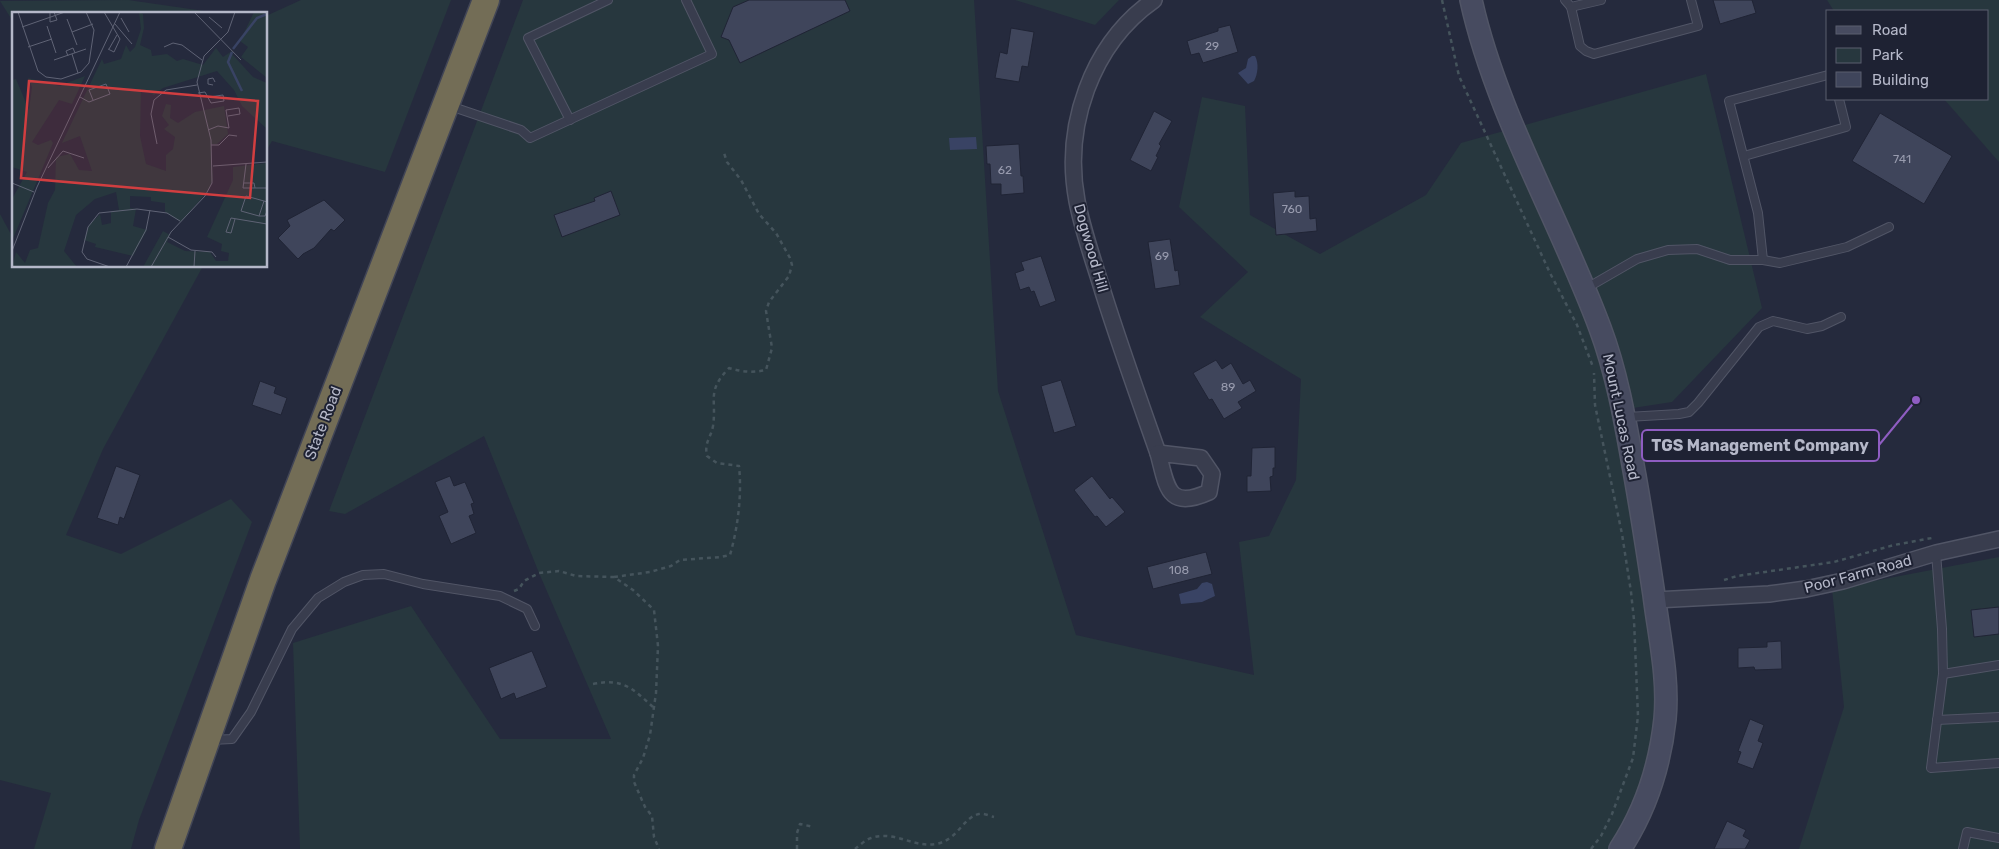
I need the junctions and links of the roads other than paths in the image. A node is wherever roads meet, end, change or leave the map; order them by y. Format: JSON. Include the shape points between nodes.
{"nodes":[{"id":1,"x":486,"y":0,"type":"edge"},
{"id":2,"x":608,"y":0,"type":"edge"},
{"id":3,"x":686,"y":0,"type":"edge"},
{"id":4,"x":1154,"y":0,"type":"edge"},
{"id":5,"x":1471,"y":0,"type":"edge"},
{"id":6,"x":1565,"y":0,"type":"edge"},
{"id":7,"x":1601,"y":0,"type":"edge"},
{"id":8,"x":1691,"y":0,"type":"edge"},
{"id":9,"x":1571,"y":7,"type":"junction"},
{"id":10,"x":1826,"y":76,"type":"edge"},
{"id":11,"x":1839,"y":100,"type":"edge"},
{"id":12,"x":446,"y":104,"type":"junction"},
{"id":13,"x":570,"y":120,"type":"junction"},
{"id":14,"x":1744,"y":156,"type":"junction"},
{"id":15,"x":1889,"y":227,"type":"dead end"},
{"id":16,"x":1763,"y":260,"type":"junction"},
{"id":17,"x":1584,"y":290,"type":"junction"},
{"id":18,"x":1841,"y":317,"type":"dead end"},
{"id":19,"x":1625,"y":418,"type":"junction"},
{"id":20,"x":1158,"y":453,"type":"dead end"},
{"id":21,"x":1999,"y":539,"type":"edge"},
{"id":22,"x":1936,"y":553,"type":"junction"},
{"id":23,"x":1655,"y":600,"type":"junction"},
{"id":24,"x":535,"y":626,"type":"dead end"},
{"id":25,"x":1999,"y":665,"type":"edge"},
{"id":26,"x":1943,"y":674,"type":"junction"},
{"id":27,"x":1999,"y":717,"type":"edge"},
{"id":28,"x":1938,"y":720,"type":"junction"},
{"id":29,"x":206,"y":740,"type":"junction"},
{"id":30,"x":1999,"y":763,"type":"edge"},
{"id":31,"x":1999,"y":838,"type":"edge"},
{"id":32,"x":168,"y":849,"type":"edge"},
{"id":33,"x":1620,"y":849,"type":"edge"},
{"id":34,"x":1963,"y":849,"type":"edge"}],
"edges":[{"from":1,"to":12,"type":"highway","name":"State Road"},
{"from":2,"to":13,"type":"lane","via":[[528,38]]},
{"from":3,"to":13,"type":"lane","via":[[712,54]]},
{"from":4,"to":20,"type":"street","name":"Dogwood Hill","via":[[1126,24],[1095,68],[1079,113],[1074,170],[1083,227],[1123,356]]},
{"from":5,"to":17,"type":"street","name":"Mount Lucas Road","via":[[1494,78]]},
{"from":6,"to":9,"type":"lane"},
{"from":7,"to":9,"type":"lane"},
{"from":8,"to":9,"type":"lane","via":[[1698,26],[1594,54],[1580,46]]},
{"from":10,"to":14,"type":"lane","via":[[1729,100]]},
{"from":11,"to":14,"type":"lane","via":[[1846,127]]},
{"from":12,"to":13,"type":"lane","via":[[521,130],[530,138]]},
{"from":12,"to":29,"type":"highway","name":"State Road","via":[[263,580]]},
{"from":14,"to":16,"type":"lane","via":[[1758,213]]},
{"from":15,"to":16,"type":"lane","via":[[1847,247],[1780,263]]},
{"from":16,"to":17,"type":"lane","via":[[1730,260],[1697,249],[1668,250],[1637,259]]},
{"from":17,"to":19,"type":"street","name":"Mount Lucas Road","via":[[1603,337]]},
{"from":18,"to":19,"type":"lane","via":[[1807,329],[1773,321],[1759,327],[1688,412]]},
{"from":19,"to":23,"type":"street","name":"Mount Lucas Road"},
{"from":21,"to":22,"type":"street","name":"Poor Farm Road"},
{"from":22,"to":23,"type":"street","name":"Poor Farm Road","via":[[1806,589]]},
{"from":22,"to":26,"type":"lane"},
{"from":23,"to":33,"type":"street","name":"Mount Lucas Road","via":[[1666,683],[1665,719],[1653,779],[1640,813]]},
{"from":24,"to":29,"type":"lane","via":[[527,609],[500,596],[423,584],[384,574],[363,575],[318,598],[292,629],[251,712],[232,739]]},
{"from":25,"to":26,"type":"lane"},
{"from":26,"to":28,"type":"lane"},
{"from":27,"to":28,"type":"lane"},
{"from":28,"to":30,"type":"lane","via":[[1931,768]]},
{"from":29,"to":32,"type":"highway","name":"State Road"},
{"from":31,"to":34,"type":"lane","via":[[1967,832]]}]}
